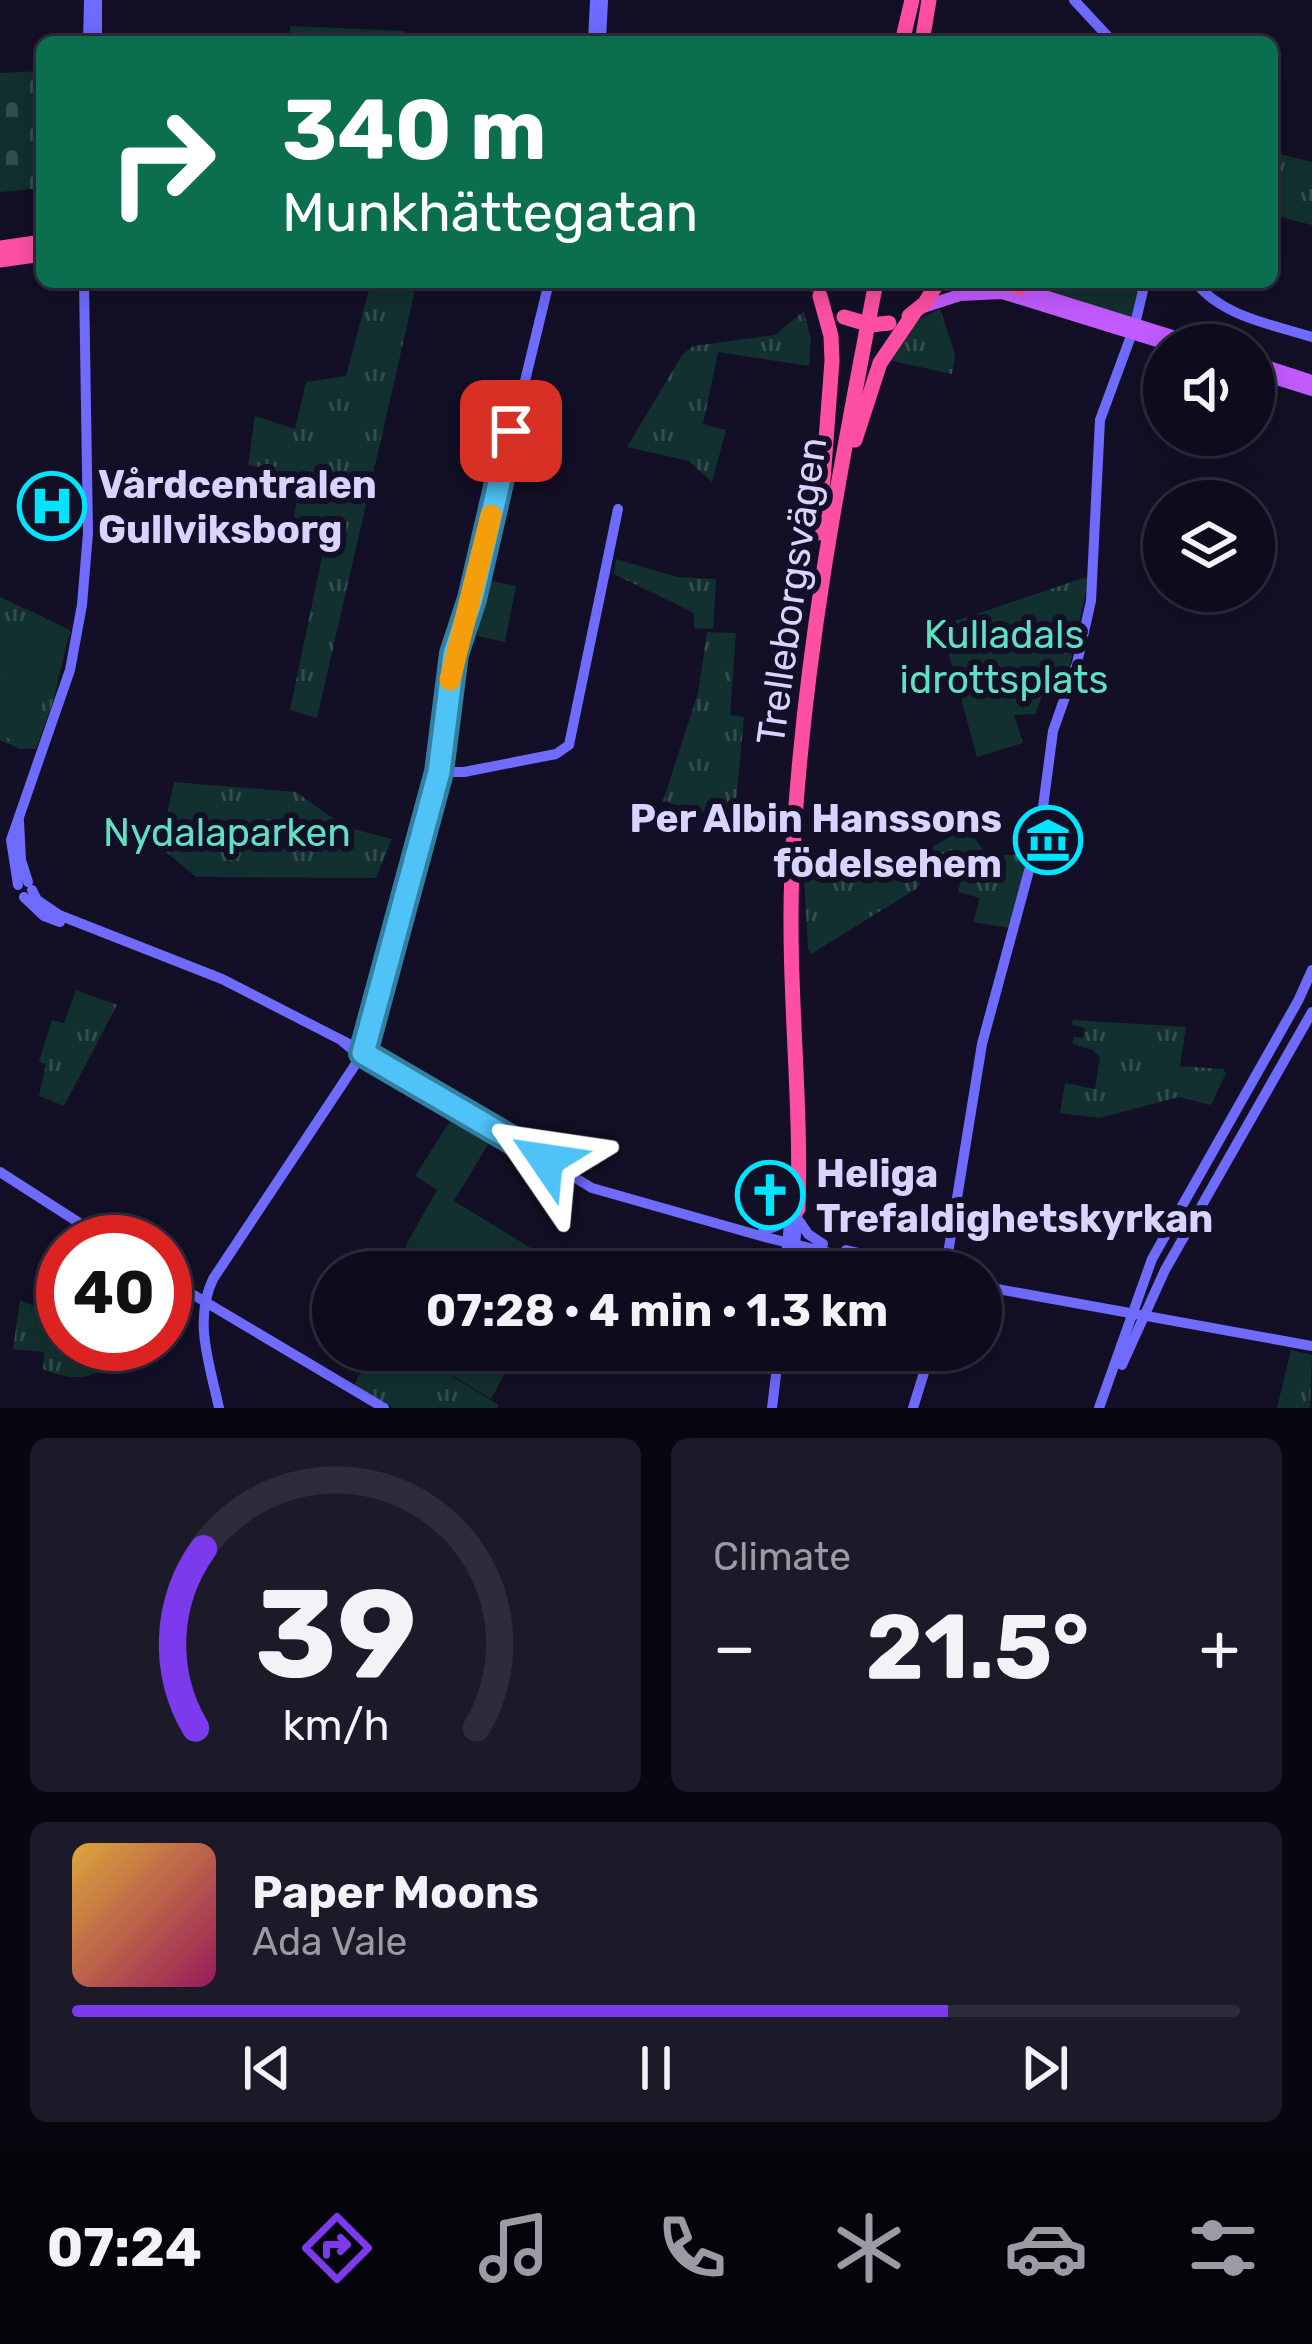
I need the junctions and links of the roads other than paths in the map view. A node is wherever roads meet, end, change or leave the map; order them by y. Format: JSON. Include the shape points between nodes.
{"nodes":[{"id":1,"x":93,"y":0,"type":"edge"},
{"id":2,"x":599,"y":0,"type":"edge"},
{"id":3,"x":924,"y":0,"type":"edge"},
{"id":4,"x":1074,"y":0,"type":"edge"},
{"id":5,"x":92,"y":36,"type":"edge"},
{"id":6,"x":597,"y":36,"type":"edge"},
{"id":7,"x":905,"y":36,"type":"edge"},
{"id":8,"x":914,"y":36,"type":"edge"},
{"id":9,"x":922,"y":36,"type":"edge"},
{"id":10,"x":930,"y":36,"type":"edge"},
{"id":11,"x":1107,"y":36,"type":"edge"},
{"id":12,"x":0,"y":245,"type":"edge"},
{"id":13,"x":36,"y":248,"type":"edge"},
{"id":14,"x":36,"y":249,"type":"edge"},
{"id":15,"x":0,"y":262,"type":"edge"},
{"id":16,"x":88,"y":288,"type":"edge"},
{"id":17,"x":545,"y":288,"type":"edge"},
{"id":18,"x":815,"y":288,"type":"edge"},
{"id":19,"x":816,"y":288,"type":"edge"},
{"id":20,"x":870,"y":288,"type":"edge"},
{"id":21,"x":870,"y":288,"type":"edge"},
{"id":22,"x":933,"y":288,"type":"edge"},
{"id":23,"x":1022,"y":288,"type":"edge"},
{"id":24,"x":1143,"y":288,"type":"edge"},
{"id":25,"x":1200,"y":288,"type":"edge"},
{"id":26,"x":916,"y":311,"type":"junction"},
{"id":27,"x":1136,"y":320,"type":"dead end"},
{"id":28,"x":1143,"y":327,"type":"edge"},
{"id":29,"x":1131,"y":336,"type":"dead end"},
{"id":30,"x":1143,"y":337,"type":"edge"},
{"id":31,"x":1312,"y":338,"type":"edge"},
{"id":32,"x":1275,"y":370,"type":"edge"},
{"id":33,"x":1275,"y":377,"type":"edge"},
{"id":34,"x":1312,"y":385,"type":"edge"},
{"id":35,"x":618,"y":509,"type":"dead end"},
{"id":36,"x":832,"y":512,"type":"junction"},
{"id":37,"x":819,"y":533,"type":"junction"},
{"id":38,"x":439,"y":772,"type":"junction"},
{"id":39,"x":1311,"y":975,"type":"edge"},
{"id":40,"x":1312,"y":1012,"type":"edge"},
{"id":41,"x":362,"y":1056,"type":"junction"},
{"id":42,"x":1183,"y":1171,"type":"dead end"},
{"id":43,"x":0,"y":1176,"type":"edge"},
{"id":44,"x":1192,"y":1184,"type":"junction"},
{"id":45,"x":795,"y":1211,"type":"junction"},
{"id":46,"x":62,"y":1215,"type":"edge"},
{"id":47,"x":743,"y":1229,"type":"junction"},
{"id":48,"x":763,"y":1231,"type":"junction"},
{"id":49,"x":792,"y":1240,"type":"junction"},
{"id":50,"x":823,"y":1244,"type":"junction"},
{"id":51,"x":791,"y":1251,"type":"edge"},
{"id":52,"x":832,"y":1251,"type":"edge"},
{"id":53,"x":853,"y":1251,"type":"edge"},
{"id":54,"x":948,"y":1251,"type":"edge"},
{"id":55,"x":1002,"y":1287,"type":"edge"},
{"id":56,"x":192,"y":1298,"type":"edge"},
{"id":57,"x":204,"y":1305,"type":"junction"},
{"id":58,"x":1133,"y":1312,"type":"junction"},
{"id":59,"x":1312,"y":1346,"type":"edge"},
{"id":60,"x":779,"y":1371,"type":"edge"},
{"id":61,"x":920,"y":1371,"type":"edge"},
{"id":62,"x":219,"y":1408,"type":"edge"},
{"id":63,"x":371,"y":1408,"type":"edge"},
{"id":64,"x":384,"y":1408,"type":"edge"},
{"id":65,"x":775,"y":1408,"type":"edge"},
{"id":66,"x":909,"y":1408,"type":"edge"},
{"id":67,"x":1103,"y":1408,"type":"edge"}],
"edges":[{"from":1,"to":5,"type":"street"},
{"from":2,"to":6,"type":"street"},
{"from":3,"to":7,"type":"highway"},
{"from":3,"to":8,"type":"highway"},
{"from":3,"to":9,"type":"highway"},
{"from":3,"to":10,"type":"highway"},
{"from":4,"to":11,"type":"street"},
{"from":12,"to":13,"type":"highway"},
{"from":14,"to":15,"type":"highway"},
{"from":16,"to":41,"type":"street","via":[[87,550],[58,708],[19,815],[26,888],[48,918],[222,979]]},
{"from":17,"to":38,"type":"street","via":[[454,654]]},
{"from":18,"to":37,"type":"highway","via":[[832,362]]},
{"from":19,"to":26,"type":"highway","bridge":true,"via":[[844,317],[862,323]]},
{"from":20,"to":36,"type":"highway","name":"Trelleborgsvägen"},
{"from":21,"to":37,"type":"highway","name":"Trelleborgsvägen"},
{"from":22,"to":26,"type":"highway"},
{"from":23,"to":28,"type":"main road"},
{"from":24,"to":27,"type":"street"},
{"from":25,"to":31,"type":"street","via":[[1231,310]]},
{"from":26,"to":30,"type":"main road","via":[[960,295],[1002,293]]},
{"from":26,"to":36,"type":"highway","via":[[875,373]]},
{"from":29,"to":54,"type":"street","via":[[1100,420],[1091,602],[1053,731],[1040,830],[982,1044]]},
{"from":32,"to":34,"type":"main road"},
{"from":33,"to":34,"type":"main road"},
{"from":35,"to":38,"type":"street","via":[[570,743],[556,754]]},
{"from":36,"to":45,"type":"highway","name":"Trelleborgsvägen","via":[[794,832]]},
{"from":37,"to":45,"type":"highway","name":"Trelleborgsvägen","via":[[801,650],[785,872]]},
{"from":38,"to":41,"type":"street"},
{"from":39,"to":44,"type":"street"},
{"from":40,"to":58,"type":"street"},
{"from":41,"to":47,"type":"street","via":[[586,1185]]},
{"from":41,"to":57,"type":"street","via":[[213,1279]]},
{"from":42,"to":44,"type":"street"},
{"from":43,"to":46,"type":"street"},
{"from":44,"to":58,"type":"street"},
{"from":45,"to":48,"type":"street"},
{"from":45,"to":49,"type":"street","name":"Trelleborgsvägen"},
{"from":45,"to":50,"type":"street"},
{"from":47,"to":48,"type":"street"},
{"from":47,"to":49,"type":"street"},
{"from":48,"to":49,"type":"street"},
{"from":49,"to":50,"type":"street"},
{"from":49,"to":51,"type":"street","name":"Trelleborgsvägen"},
{"from":49,"to":52,"type":"street"},
{"from":50,"to":53,"type":"street"},
{"from":55,"to":58,"type":"street"},
{"from":56,"to":57,"type":"street"},
{"from":57,"to":62,"type":"street"},
{"from":57,"to":63,"type":"street"},
{"from":57,"to":64,"type":"street"},
{"from":58,"to":59,"type":"street"},
{"from":58,"to":67,"type":"street"},
{"from":60,"to":65,"type":"street"},
{"from":61,"to":66,"type":"street"}]}
